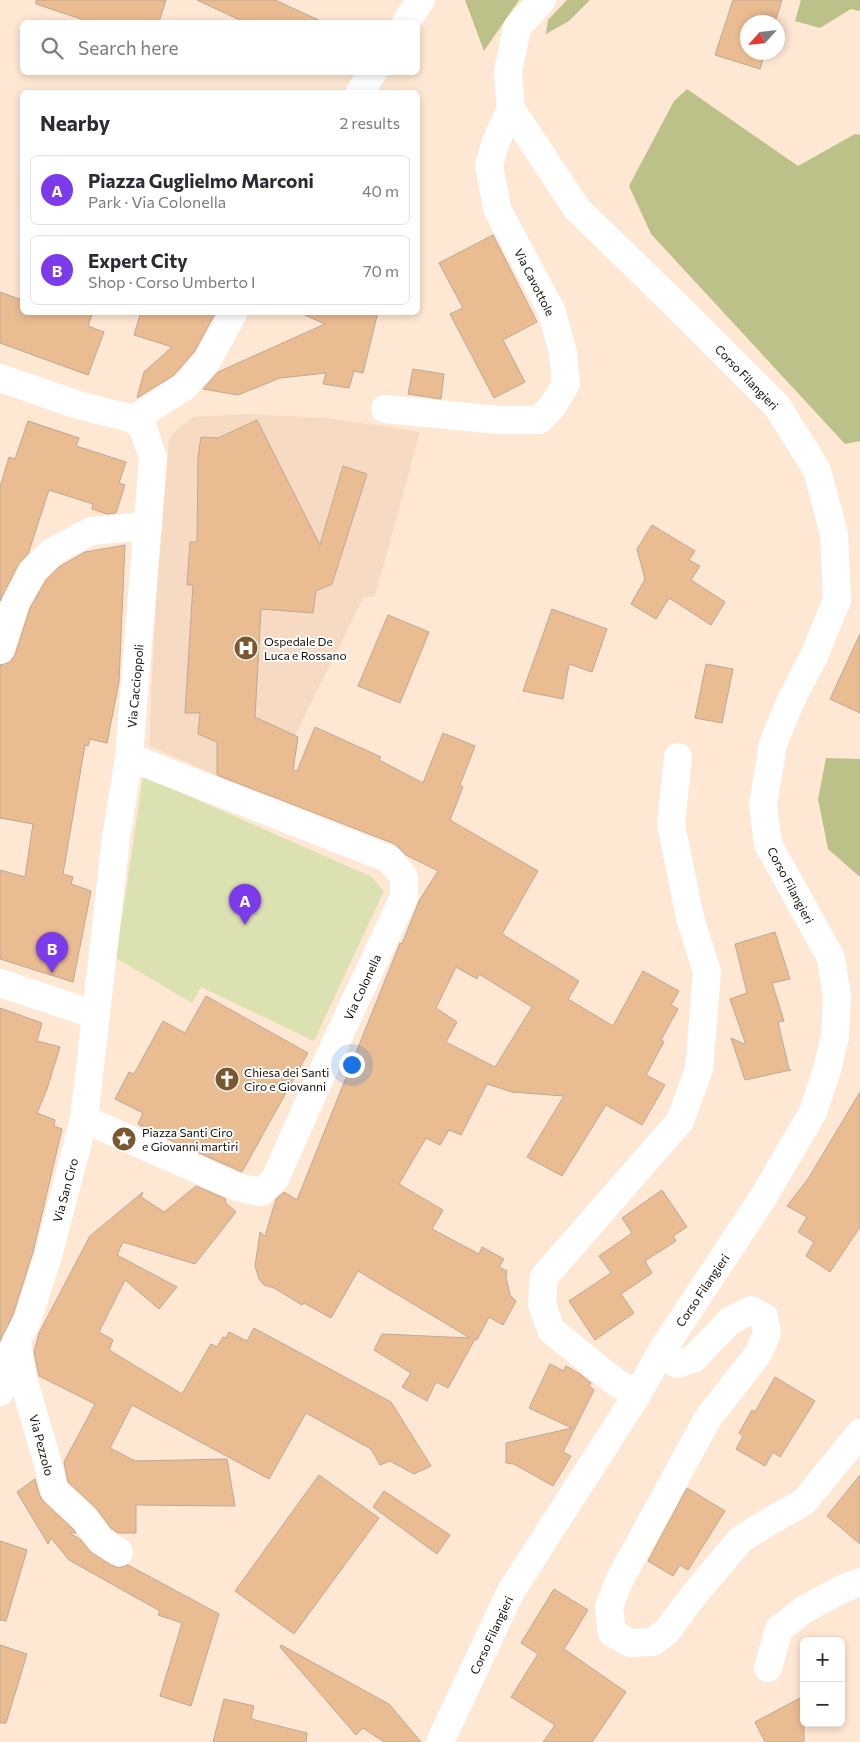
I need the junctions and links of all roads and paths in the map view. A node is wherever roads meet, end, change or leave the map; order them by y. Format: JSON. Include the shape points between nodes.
{"nodes":[{"id":1,"x":421,"y":0,"type":"edge"},
{"id":2,"x":542,"y":0,"type":"edge"},
{"id":3,"x":407,"y":20,"type":"edge"},
{"id":4,"x":371,"y":75,"type":"edge"},
{"id":5,"x":361,"y":90,"type":"edge"},
{"id":6,"x":511,"y":109,"type":"junction"},
{"id":7,"x":232,"y":315,"type":"edge"},
{"id":8,"x":0,"y":378,"type":"edge"},
{"id":9,"x":385,"y":409,"type":"dead end"},
{"id":10,"x":134,"y":419,"type":"junction"},
{"id":11,"x":148,"y":526,"type":"junction"},
{"id":12,"x":0,"y":650,"type":"edge"},
{"id":13,"x":129,"y":757,"type":"junction"},
{"id":14,"x":678,"y":757,"type":"dead end"},
{"id":15,"x":0,"y":983,"type":"edge"},
{"id":16,"x":96,"y":1015,"type":"junction"},
{"id":17,"x":84,"y":1119,"type":"junction"},
{"id":18,"x":8,"y":1338,"type":"edge"},
{"id":19,"x":661,"y":1352,"type":"junction"},
{"id":20,"x":0,"y":1392,"type":"edge"},
{"id":21,"x":638,"y":1395,"type":"junction"},
{"id":22,"x":860,"y":1434,"type":"edge"},
{"id":23,"x":119,"y":1552,"type":"dead end"},
{"id":24,"x":860,"y":1582,"type":"edge"},
{"id":25,"x":768,"y":1668,"type":"dead end"},
{"id":26,"x":447,"y":1728,"type":"edge"}],
"edges":[{"from":1,"to":3,"type":"street"},
{"from":2,"to":6,"type":"street","name":"Corso Filangieri","via":[[517,28],[508,72]]},
{"from":4,"to":5,"type":"street"},
{"from":6,"to":9,"type":"street","name":"Via Cavottole","via":[[489,165],[497,209],[552,310],[563,352],[566,384],[552,407],[539,420],[499,420]]},
{"from":6,"to":19,"type":"street","name":"Corso Filangieri","via":[[577,209],[777,406],[816,470],[834,534],[836,600],[773,744],[763,805],[768,844],[831,958],[837,997],[835,1038],[813,1112],[764,1196]]},
{"from":7,"to":10,"type":"street","via":[[207,361],[184,387]]},
{"from":8,"to":10,"type":"street","via":[[78,406]]},
{"from":10,"to":11,"type":"street","name":"Via Caccioppoli","via":[[143,428],[153,458]]},
{"from":11,"to":12,"type":"street","via":[[91,531],[52,552],[33,571],[16,602]]},
{"from":11,"to":13,"type":"street","name":"Via Caccioppoli"},
{"from":13,"to":16,"type":"street","name":"Via Caccioppoli","via":[[116,838]]},
{"from":13,"to":17,"type":"street","name":"Via Colonella","via":[[389,859],[404,877],[404,897],[275,1179],[261,1192],[237,1187]]},
{"from":14,"to":21,"type":"street","via":[[671,824],[690,918],[707,972],[700,1069],[680,1120],[544,1277],[542,1304],[551,1330],[614,1381]]},
{"from":15,"to":16,"type":"street"},
{"from":16,"to":17,"type":"street","name":"Via San Ciro"},
{"from":17,"to":18,"type":"street","name":"Via San Ciro","via":[[28,1322]]},
{"from":18,"to":20,"type":"street","name":"Via San Ciro"},
{"from":18,"to":23,"type":"street","name":"Via Pezzolo","via":[[54,1490],[85,1520],[100,1540]]},
{"from":19,"to":21,"type":"street","name":"Corso Filangieri"},
{"from":19,"to":22,"type":"street","via":[[678,1364],[693,1359],[730,1321],[751,1310],[764,1317],[767,1333],[758,1354],[708,1418],[620,1579],[609,1607],[612,1633],[630,1643],[653,1642],[667,1631],[740,1540],[804,1502]]},
{"from":21,"to":26,"type":"street","name":"Corso Filangieri","via":[[511,1591]]},
{"from":24,"to":25,"type":"street","via":[[805,1609],[779,1629]]}]}
